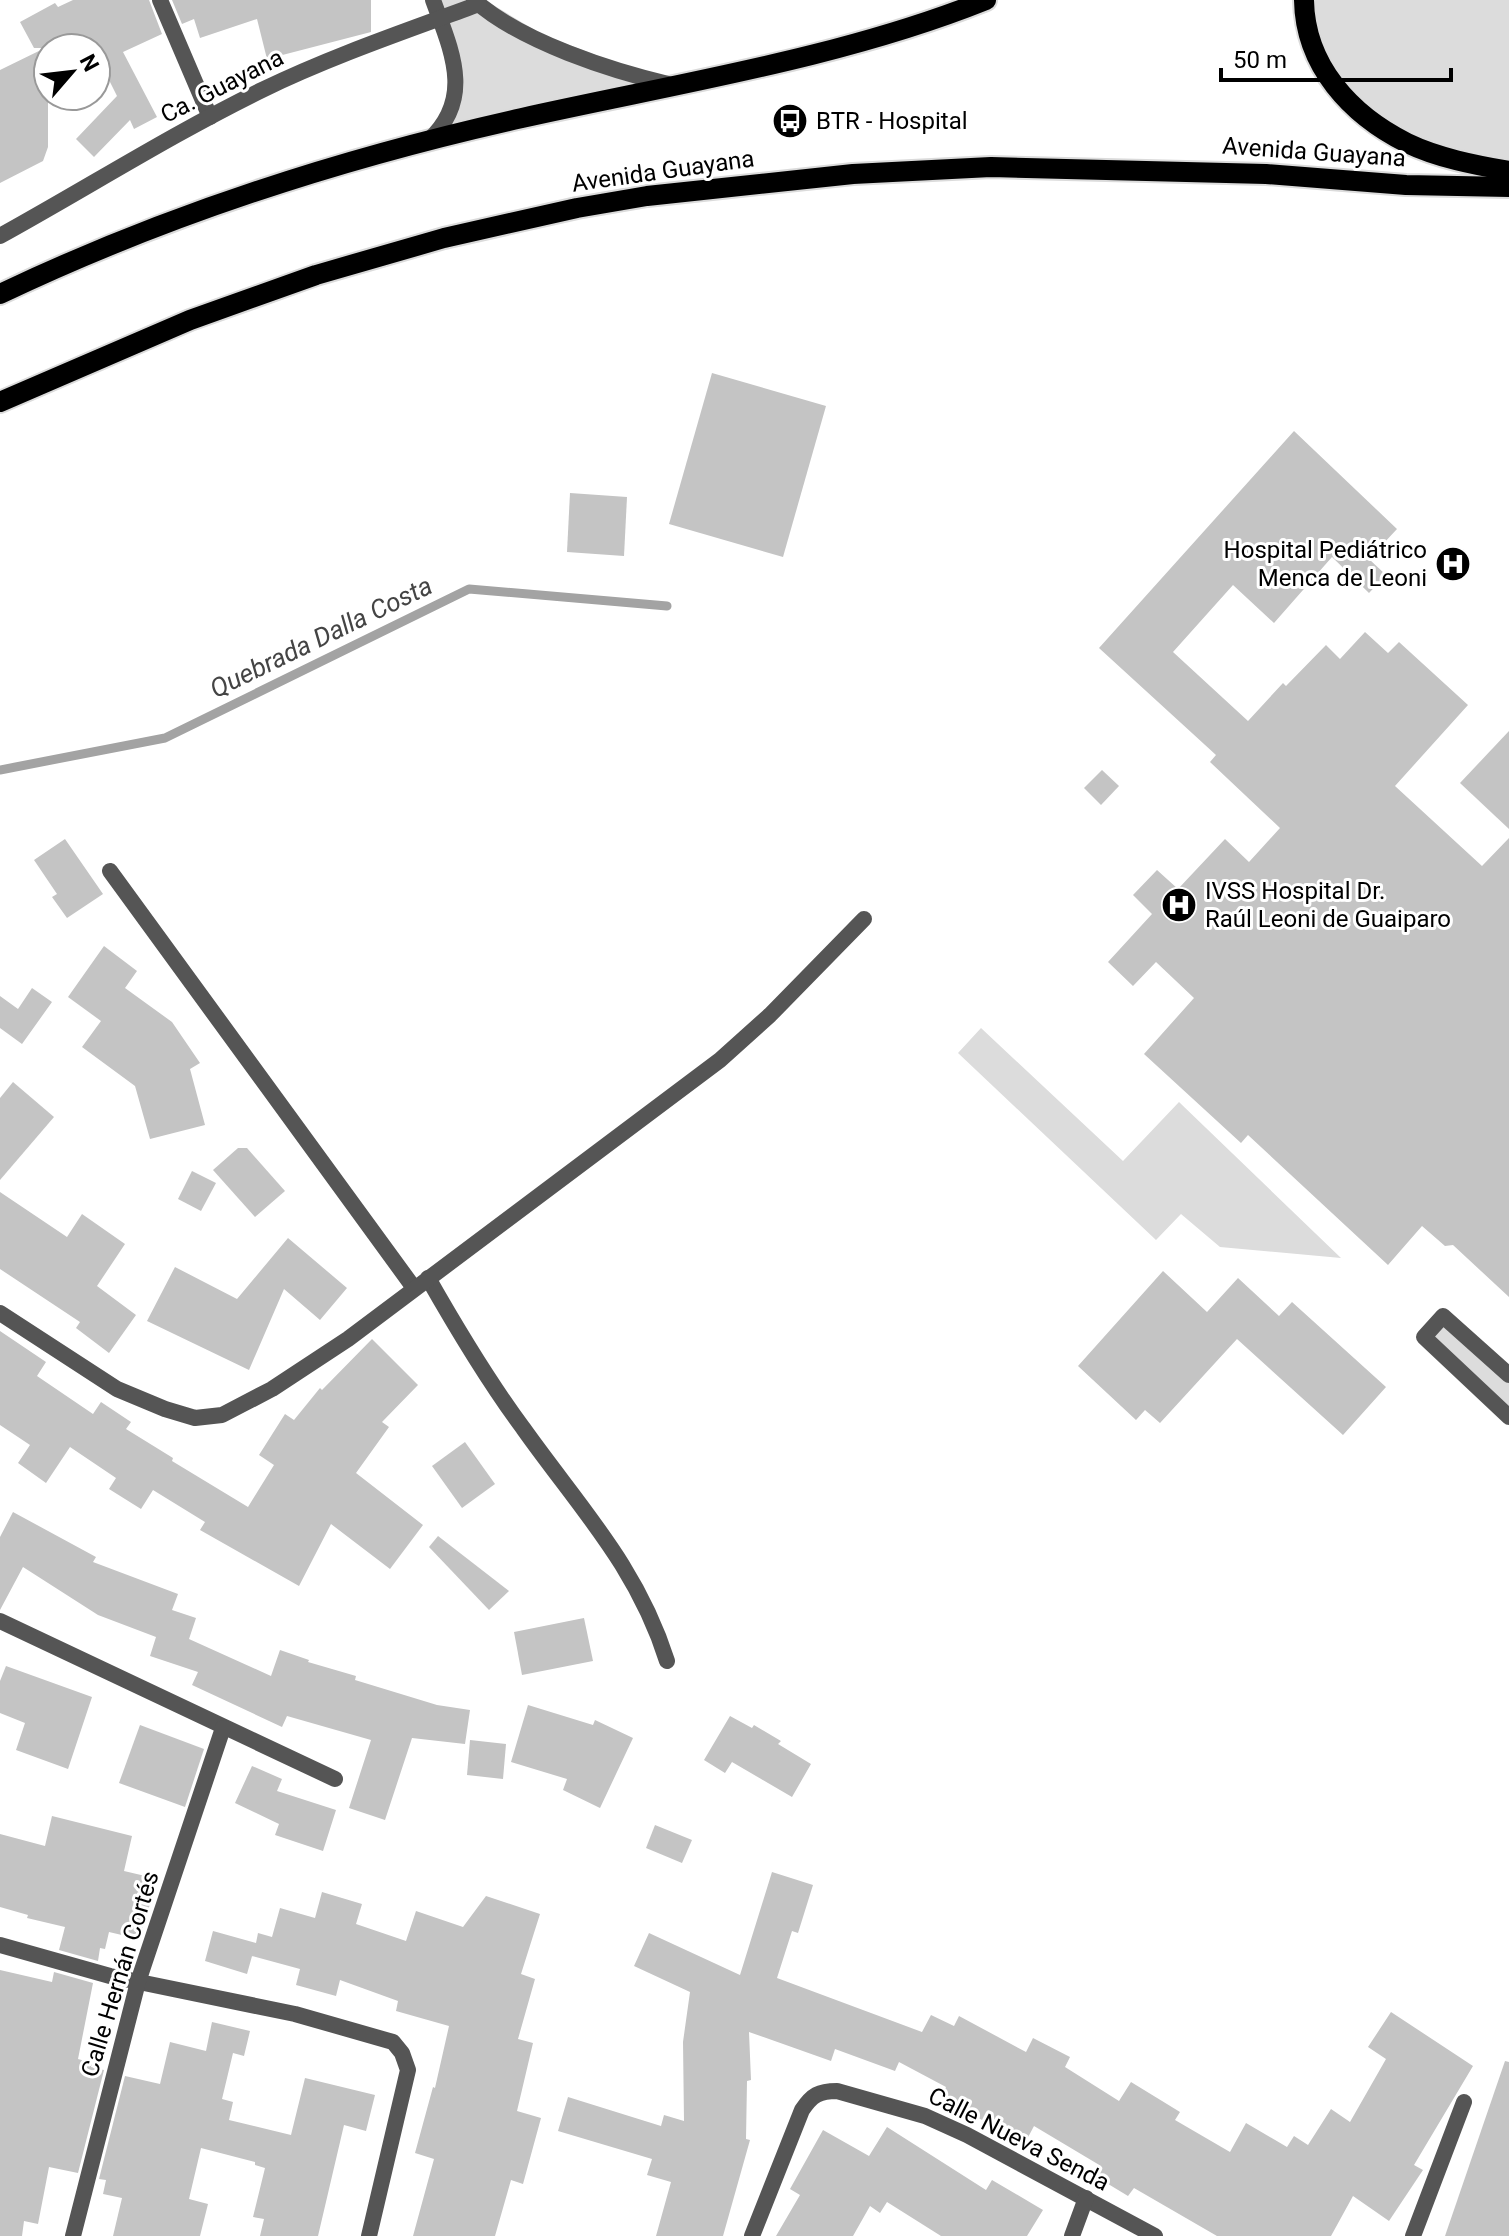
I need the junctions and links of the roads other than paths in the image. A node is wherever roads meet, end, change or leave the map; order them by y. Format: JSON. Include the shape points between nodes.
{"nodes":[{"id":1,"x":160,"y":0,"type":"edge"},
{"id":2,"x":433,"y":0,"type":"edge"},
{"id":3,"x":986,"y":0,"type":"edge"},
{"id":4,"x":1304,"y":0,"type":"edge"},
{"id":5,"x":477,"y":2,"type":"edge"},
{"id":6,"x":439,"y":19,"type":"junction"},
{"id":7,"x":674,"y":85,"type":"junction"},
{"id":8,"x":210,"y":117,"type":"junction"},
{"id":9,"x":428,"y":141,"type":"junction"},
{"id":10,"x":1509,"y":171,"type":"edge"},
{"id":11,"x":1509,"y":187,"type":"edge"},
{"id":12,"x":0,"y":236,"type":"edge"},
{"id":13,"x":0,"y":294,"type":"edge"},
{"id":14,"x":0,"y":402,"type":"edge"},
{"id":15,"x":110,"y":871,"type":"dead end"},
{"id":16,"x":864,"y":919,"type":"dead end"},
{"id":17,"x":428,"y":1278,"type":"junction"},
{"id":18,"x":414,"y":1288,"type":"junction"},
{"id":19,"x":0,"y":1313,"type":"edge"},
{"id":20,"x":1509,"y":1375,"type":"edge"},
{"id":21,"x":1509,"y":1417,"type":"edge"},
{"id":22,"x":0,"y":1621,"type":"edge"},
{"id":23,"x":667,"y":1661,"type":"dead end"},
{"id":24,"x":223,"y":1728,"type":"junction"},
{"id":25,"x":335,"y":1779,"type":"dead end"},
{"id":26,"x":0,"y":1945,"type":"edge"},
{"id":27,"x":138,"y":1982,"type":"junction"},
{"id":28,"x":1464,"y":2102,"type":"dead end"},
{"id":29,"x":1086,"y":2198,"type":"junction"},
{"id":30,"x":73,"y":2236,"type":"edge"},
{"id":31,"x":369,"y":2236,"type":"edge"},
{"id":32,"x":752,"y":2236,"type":"edge"},
{"id":33,"x":1072,"y":2236,"type":"edge"},
{"id":34,"x":1155,"y":2236,"type":"edge"},
{"id":35,"x":1413,"y":2236,"type":"edge"}],
"edges":[{"from":1,"to":8,"type":"street"},
{"from":2,"to":6,"type":"street"},
{"from":3,"to":7,"type":"main road","via":[[830,50]]},
{"from":4,"to":10,"type":"main road","via":[[1310,42],[1324,73],[1367,118],[1420,148]]},
{"from":5,"to":6,"type":"street","name":"Ca. Guayana"},
{"from":5,"to":7,"type":"street","via":[[545,42],[624,74]]},
{"from":6,"to":8,"type":"street","name":"Ca. Guayana","via":[[329,60]]},
{"from":6,"to":9,"type":"street","via":[[457,85],[448,118]]},
{"from":7,"to":9,"type":"main road"},
{"from":8,"to":12,"type":"street","name":"Ca. Guayana"},
{"from":9,"to":13,"type":"main road","via":[[201,210]]},
{"from":11,"to":14,"type":"main road","name":"Avenida Guayana","via":[[991,167],[853,174],[647,196],[444,238],[330,270],[190,320]]},
{"from":15,"to":18,"type":"street"},
{"from":16,"to":17,"type":"street","via":[[720,1060]]},
{"from":17,"to":18,"type":"street"},
{"from":17,"to":23,"type":"street","via":[[523,1428],[627,1568]]},
{"from":18,"to":19,"type":"street","via":[[272,1389],[222,1415],[195,1418],[117,1389]]},
{"from":20,"to":21,"type":"street","via":[[1443,1316],[1424,1337]]},
{"from":22,"to":24,"type":"street"},
{"from":24,"to":25,"type":"street"},
{"from":24,"to":27,"type":"street","name":"Calle Hernán Cortés"},
{"from":26,"to":27,"type":"street"},
{"from":27,"to":30,"type":"street","name":"Calle Hernán Cortés"},
{"from":27,"to":31,"type":"street","via":[[295,2014],[393,2042],[408,2070]]},
{"from":28,"to":35,"type":"street"},
{"from":29,"to":32,"type":"street","name":"Calle Nueva Senda","via":[[925,2116],[823,2091],[802,2110]]},
{"from":29,"to":33,"type":"street"},
{"from":29,"to":34,"type":"street","name":"Calle Nueva Senda"}]}
